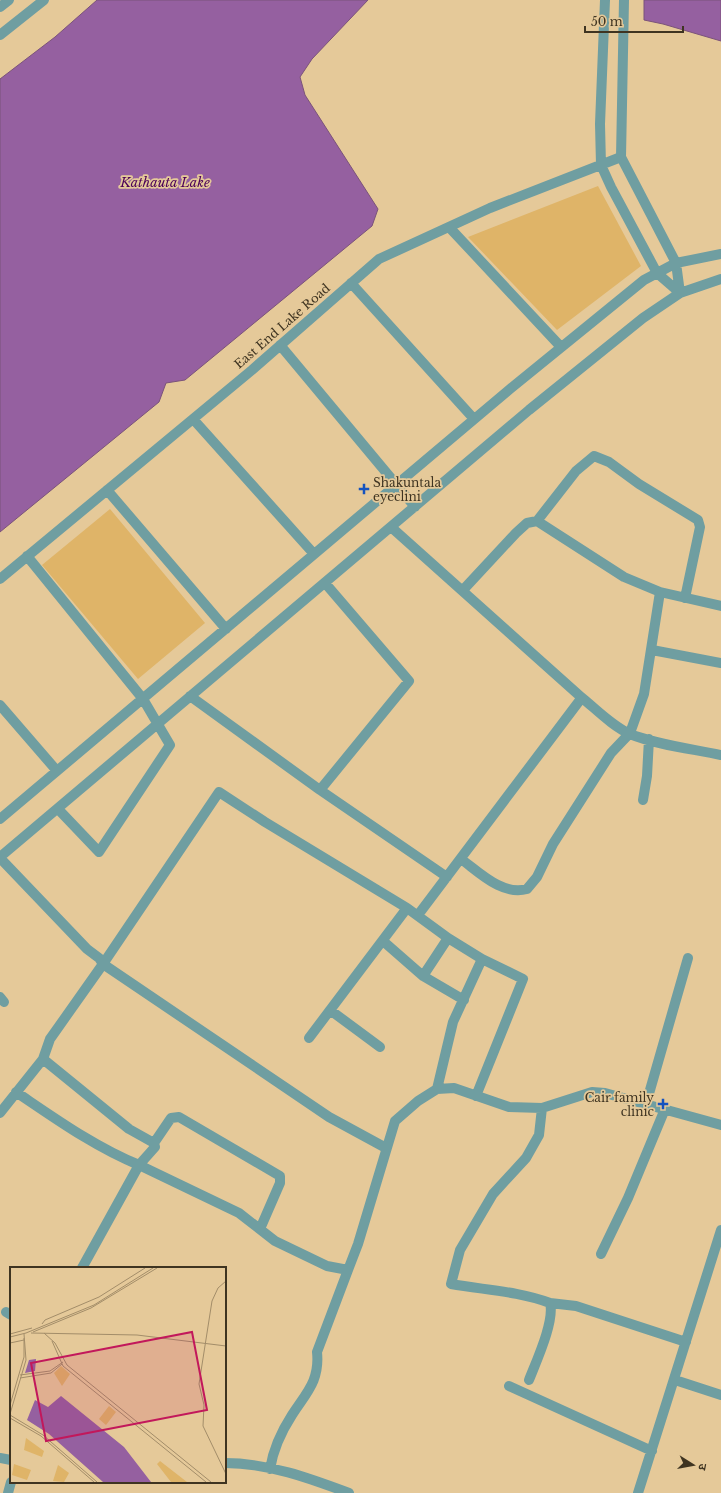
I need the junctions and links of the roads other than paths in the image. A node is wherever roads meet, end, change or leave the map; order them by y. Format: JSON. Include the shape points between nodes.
{"nodes":[{"id":1,"x":9,"y":0,"type":"edge"},
{"id":2,"x":44,"y":0,"type":"edge"},
{"id":3,"x":605,"y":0,"type":"edge"},
{"id":4,"x":624,"y":0,"type":"edge"},
{"id":5,"x":0,"y":7,"type":"edge"},
{"id":6,"x":0,"y":35,"type":"edge"},
{"id":7,"x":621,"y":157,"type":"junction"},
{"id":8,"x":602,"y":165,"type":"junction"},
{"id":9,"x":449,"y":227,"type":"junction"},
{"id":10,"x":721,"y":254,"type":"edge"},
{"id":11,"x":676,"y":263,"type":"junction"},
{"id":12,"x":658,"y":273,"type":"junction"},
{"id":13,"x":721,"y":279,"type":"edge"},
{"id":14,"x":351,"y":283,"type":"junction"},
{"id":15,"x":680,"y":293,"type":"junction"},
{"id":16,"x":280,"y":345,"type":"junction"},
{"id":17,"x":561,"y":347,"type":"junction"},
{"id":18,"x":193,"y":418,"type":"junction"},
{"id":19,"x":474,"y":419,"type":"junction"},
{"id":20,"x":396,"y":485,"type":"junction"},
{"id":21,"x":107,"y":490,"type":"junction"},
{"id":22,"x":415,"y":507,"type":"junction"},
{"id":23,"x":537,"y":521,"type":"junction"},
{"id":24,"x":391,"y":527,"type":"junction"},
{"id":25,"x":314,"y":554,"type":"junction"},
{"id":26,"x":27,"y":556,"type":"junction"},
{"id":27,"x":0,"y":579,"type":"edge"},
{"id":28,"x":325,"y":583,"type":"junction"},
{"id":29,"x":463,"y":590,"type":"junction"},
{"id":30,"x":660,"y":592,"type":"junction"},
{"id":31,"x":685,"y":598,"type":"junction"},
{"id":32,"x":721,"y":606,"type":"edge"},
{"id":33,"x":226,"y":629,"type":"junction"},
{"id":34,"x":652,"y":650,"type":"junction"},
{"id":35,"x":721,"y":664,"type":"edge"},
{"id":36,"x":190,"y":696,"type":"junction"},
{"id":37,"x":580,"y":697,"type":"junction"},
{"id":38,"x":143,"y":699,"type":"junction"},
{"id":39,"x":0,"y":705,"type":"edge"},
{"id":40,"x":158,"y":723,"type":"junction"},
{"id":41,"x":630,"y":733,"type":"junction"},
{"id":42,"x":649,"y":739,"type":"junction"},
{"id":43,"x":721,"y":755,"type":"edge"},
{"id":44,"x":57,"y":771,"type":"junction"},
{"id":45,"x":320,"y":790,"type":"junction"},
{"id":46,"x":643,"y":800,"type":"dead end"},
{"id":47,"x":58,"y":809,"type":"junction"},
{"id":48,"x":0,"y":819,"type":"edge"},
{"id":49,"x":0,"y":858,"type":"edge"},
{"id":50,"x":461,"y":859,"type":"junction"},
{"id":51,"x":447,"y":877,"type":"junction"},
{"id":52,"x":407,"y":908,"type":"junction"},
{"id":53,"x":418,"y":915,"type":"junction"},
{"id":54,"x":448,"y":938,"type":"junction"},
{"id":55,"x":383,"y":941,"type":"junction"},
{"id":56,"x":688,"y":958,"type":"dead end"},
{"id":57,"x":482,"y":959,"type":"junction"},
{"id":58,"x":103,"y":964,"type":"junction"},
{"id":59,"x":423,"y":976,"type":"junction"},
{"id":60,"x":464,"y":1000,"type":"junction"},
{"id":61,"x":330,"y":1010,"type":"junction"},
{"id":62,"x":309,"y":1038,"type":"dead end"},
{"id":63,"x":380,"y":1047,"type":"dead end"},
{"id":64,"x":43,"y":1059,"type":"junction"},
{"id":65,"x":437,"y":1089,"type":"junction"},
{"id":66,"x":16,"y":1092,"type":"junction"},
{"id":67,"x":476,"y":1096,"type":"junction"},
{"id":68,"x":646,"y":1104,"type":"junction"},
{"id":69,"x":542,"y":1108,"type":"junction"},
{"id":70,"x":665,"y":1109,"type":"junction"},
{"id":71,"x":0,"y":1113,"type":"edge"},
{"id":72,"x":721,"y":1125,"type":"edge"},
{"id":73,"x":154,"y":1143,"type":"junction"},
{"id":74,"x":386,"y":1148,"type":"junction"},
{"id":75,"x":139,"y":1165,"type":"junction"},
{"id":76,"x":260,"y":1228,"type":"junction"},
{"id":77,"x":721,"y":1230,"type":"edge"},
{"id":78,"x":601,"y":1254,"type":"dead end"},
{"id":79,"x":83,"y":1267,"type":"edge"},
{"id":80,"x":348,"y":1270,"type":"junction"},
{"id":81,"x":550,"y":1303,"type":"junction"},
{"id":82,"x":686,"y":1342,"type":"junction"},
{"id":83,"x":528,"y":1380,"type":"dead end"},
{"id":84,"x":674,"y":1380,"type":"junction"},
{"id":85,"x":509,"y":1386,"type":"dead end"},
{"id":86,"x":721,"y":1395,"type":"edge"},
{"id":87,"x":652,"y":1451,"type":"junction"},
{"id":88,"x":0,"y":1458,"type":"edge"},
{"id":89,"x":10,"y":1460,"type":"edge"},
{"id":90,"x":226,"y":1463,"type":"edge"},
{"id":91,"x":270,"y":1469,"type":"junction"},
{"id":92,"x":11,"y":1483,"type":"edge"},
{"id":93,"x":8,"y":1493,"type":"edge"},
{"id":94,"x":349,"y":1493,"type":"edge"},
{"id":95,"x":638,"y":1493,"type":"edge"}],
"edges":[{"from":1,"to":5,"type":"street"},
{"from":2,"to":6,"type":"street"},
{"from":3,"to":8,"type":"street","via":[[600,124]]},
{"from":4,"to":7,"type":"street"},
{"from":7,"to":8,"type":"street","name":"East End Lake Road"},
{"from":7,"to":11,"type":"street"},
{"from":8,"to":9,"type":"street","name":"East End Lake Road","via":[[490,208]]},
{"from":8,"to":12,"type":"street","via":[[611,187]]},
{"from":9,"to":14,"type":"street","name":"East End Lake Road","via":[[379,259]]},
{"from":9,"to":17,"type":"street"},
{"from":10,"to":11,"type":"street"},
{"from":11,"to":12,"type":"street"},
{"from":11,"to":15,"type":"street"},
{"from":12,"to":15,"type":"street"},
{"from":12,"to":17,"type":"street","via":[[644,280]]},
{"from":13,"to":15,"type":"street"},
{"from":14,"to":16,"type":"street","name":"East End Lake Road"},
{"from":14,"to":19,"type":"street"},
{"from":15,"to":22,"type":"street","via":[[637,323]]},
{"from":16,"to":18,"type":"street","name":"East End Lake Road"},
{"from":16,"to":20,"type":"street"},
{"from":17,"to":19,"type":"street"},
{"from":18,"to":21,"type":"street","name":"East End Lake Road"},
{"from":18,"to":25,"type":"street"},
{"from":19,"to":20,"type":"street"},
{"from":20,"to":22,"type":"street"},
{"from":20,"to":25,"type":"street"},
{"from":21,"to":26,"type":"street","name":"East End Lake Road"},
{"from":21,"to":33,"type":"street"},
{"from":22,"to":24,"type":"street"},
{"from":23,"to":29,"type":"street","via":[[527,523],[516,533]]},
{"from":23,"to":30,"type":"street","via":[[624,577]]},
{"from":23,"to":31,"type":"street","via":[[576,471],[594,456],[609,462],[639,484],[698,520],[700,527]]},
{"from":24,"to":28,"type":"street"},
{"from":24,"to":29,"type":"street"},
{"from":25,"to":33,"type":"street"},
{"from":26,"to":27,"type":"street","name":"East End Lake Road"},
{"from":26,"to":38,"type":"street"},
{"from":28,"to":36,"type":"street"},
{"from":28,"to":45,"type":"street","via":[[409,681]]},
{"from":29,"to":37,"type":"street"},
{"from":30,"to":31,"type":"street"},
{"from":30,"to":34,"type":"street"},
{"from":31,"to":32,"type":"street"},
{"from":33,"to":38,"type":"street"},
{"from":34,"to":35,"type":"street"},
{"from":34,"to":41,"type":"street","via":[[644,694]]},
{"from":36,"to":40,"type":"street"},
{"from":36,"to":45,"type":"street"},
{"from":37,"to":41,"type":"street"},
{"from":37,"to":50,"type":"street"},
{"from":38,"to":40,"type":"street"},
{"from":38,"to":44,"type":"street"},
{"from":39,"to":44,"type":"street"},
{"from":40,"to":47,"type":"street"},
{"from":40,"to":47,"type":"street","via":[[170,745],[99,852]]},
{"from":41,"to":42,"type":"street"},
{"from":41,"to":50,"type":"street","via":[[611,753],[553,844],[537,877],[527,889],[511,890],[495,884]]},
{"from":42,"to":43,"type":"street"},
{"from":42,"to":46,"type":"street"},
{"from":44,"to":48,"type":"street"},
{"from":45,"to":51,"type":"street"},
{"from":47,"to":49,"type":"street"},
{"from":49,"to":58,"type":"street"},
{"from":50,"to":51,"type":"street"},
{"from":51,"to":53,"type":"street"},
{"from":52,"to":53,"type":"street"},
{"from":52,"to":55,"type":"street"},
{"from":52,"to":58,"type":"street","via":[[219,792]]},
{"from":53,"to":54,"type":"street"},
{"from":54,"to":57,"type":"street"},
{"from":54,"to":59,"type":"street"},
{"from":55,"to":59,"type":"street"},
{"from":55,"to":61,"type":"street"},
{"from":56,"to":68,"type":"street"},
{"from":57,"to":60,"type":"street"},
{"from":57,"to":67,"type":"street","via":[[523,979]]},
{"from":58,"to":64,"type":"street","via":[[50,1039]]},
{"from":58,"to":74,"type":"street","via":[[329,1117]]},
{"from":59,"to":60,"type":"street"},
{"from":60,"to":65,"type":"street","via":[[453,1022]]},
{"from":61,"to":62,"type":"street"},
{"from":61,"to":63,"type":"street"},
{"from":64,"to":66,"type":"street"},
{"from":64,"to":73,"type":"street","via":[[129,1129]]},
{"from":65,"to":67,"type":"street","via":[[454,1088]]},
{"from":65,"to":74,"type":"street","via":[[395,1121]]},
{"from":66,"to":71,"type":"street"},
{"from":66,"to":75,"type":"street","via":[[68,1127]]},
{"from":67,"to":69,"type":"street","via":[[509,1107]]},
{"from":68,"to":69,"type":"street","via":[[592,1092]]},
{"from":68,"to":70,"type":"street"},
{"from":69,"to":81,"type":"street","via":[[539,1135],[526,1158],[493,1194],[460,1250],[451,1284],[530,1296]]},
{"from":70,"to":72,"type":"street"},
{"from":70,"to":78,"type":"street","via":[[628,1198]]},
{"from":73,"to":75,"type":"street","via":[[155,1147]]},
{"from":73,"to":76,"type":"street","via":[[171,1118],[179,1118],[280,1176],[280,1183]]},
{"from":74,"to":80,"type":"street"},
{"from":75,"to":76,"type":"street","via":[[239,1213]]},
{"from":75,"to":79,"type":"street"},
{"from":76,"to":80,"type":"street","via":[[275,1241],[327,1266]]},
{"from":77,"to":82,"type":"street"},
{"from":80,"to":91,"type":"street","via":[[317,1352],[318,1364],[312,1386],[284,1428],[272,1455]]},
{"from":81,"to":82,"type":"street","via":[[576,1306]]},
{"from":81,"to":83,"type":"street","via":[[552,1310],[545,1338]]},
{"from":82,"to":84,"type":"street"},
{"from":84,"to":86,"type":"street"},
{"from":84,"to":87,"type":"street"},
{"from":85,"to":87,"type":"street"},
{"from":87,"to":95,"type":"street"},
{"from":88,"to":89,"type":"street"},
{"from":90,"to":91,"type":"street","via":[[246,1463]]},
{"from":91,"to":94,"type":"street","via":[[308,1478]]},
{"from":92,"to":93,"type":"street"}]}
